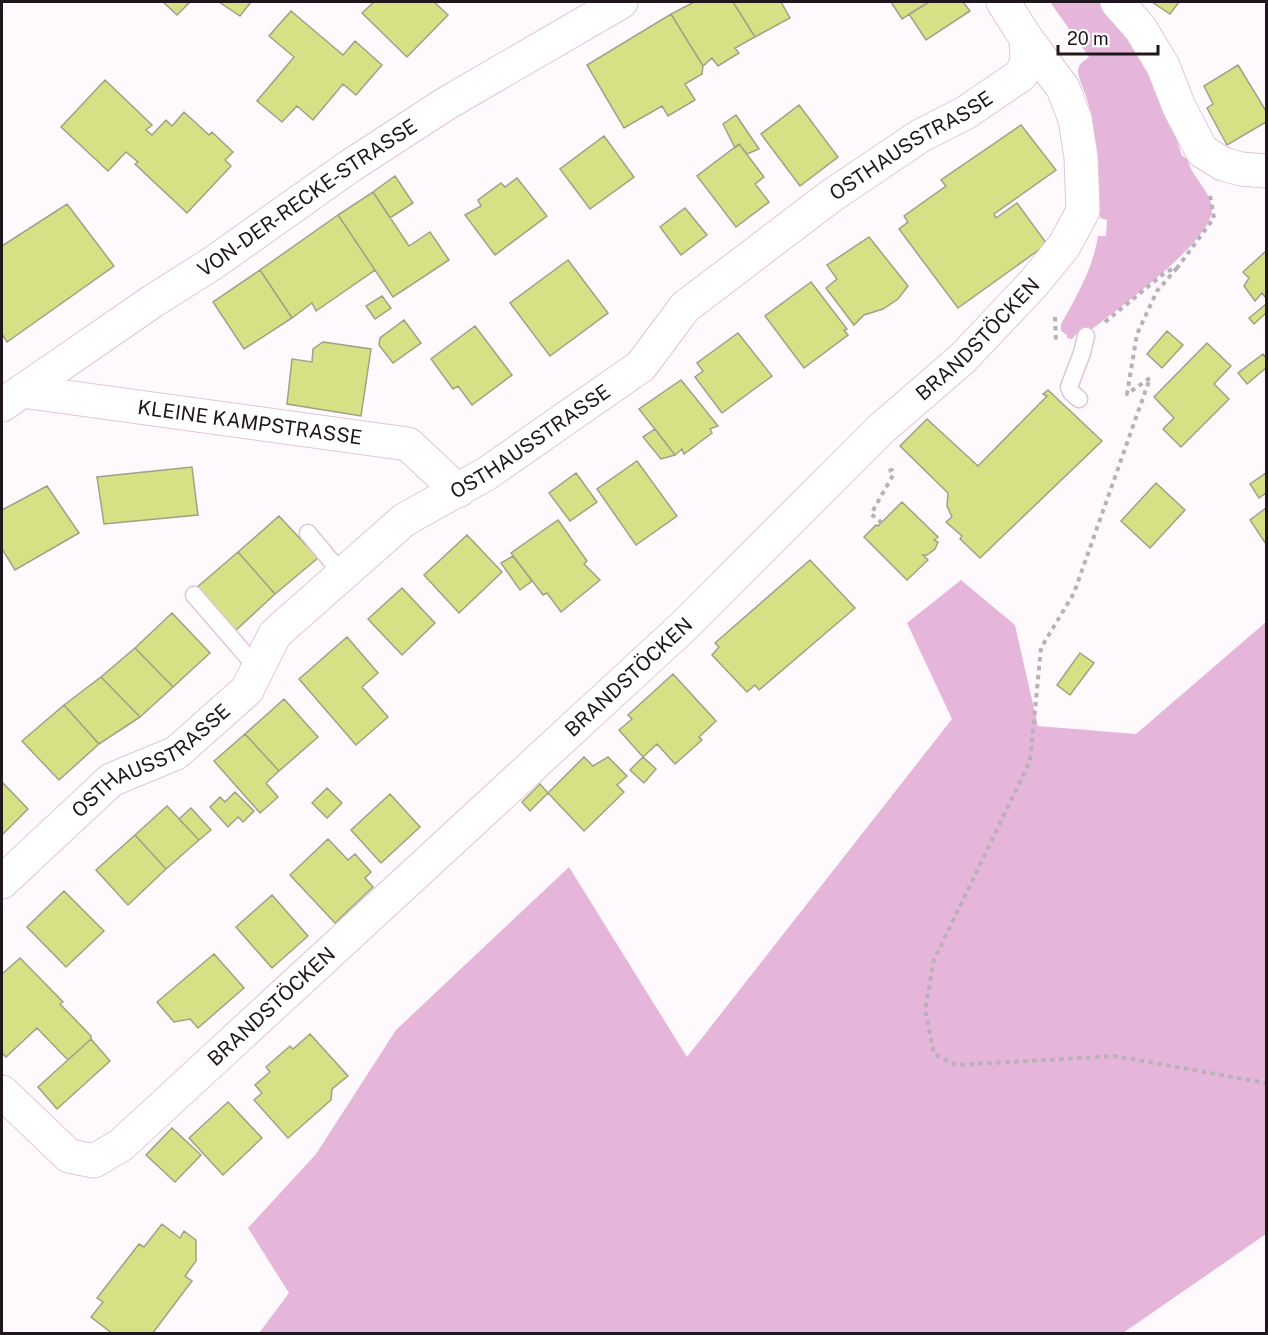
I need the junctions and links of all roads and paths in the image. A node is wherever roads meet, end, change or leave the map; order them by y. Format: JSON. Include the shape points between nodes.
{"nodes":[{"id":1,"x":621,"y":2,"type":"edge"},
{"id":2,"x":1003,"y":2,"type":"edge"},
{"id":3,"x":1117,"y":2,"type":"edge"},
{"id":4,"x":1026,"y":38,"type":"junction"},
{"id":5,"x":1202,"y":151,"type":"junction"},
{"id":6,"x":1266,"y":171,"type":"edge"},
{"id":7,"x":1177,"y":268,"type":"junction"},
{"id":8,"x":1055,"y":317,"type":"dead end"},
{"id":9,"x":1086,"y":336,"type":"joint"},
{"id":10,"x":1056,"y":354,"type":"dead end"},
{"id":11,"x":12,"y":398,"type":"edge"},
{"id":12,"x":1079,"y":399,"type":"dead end"},
{"id":13,"x":458,"y":491,"type":"junction"},
{"id":14,"x":308,"y":533,"type":"dead end"},
{"id":15,"x":342,"y":574,"type":"junction"},
{"id":16,"x":194,"y":595,"type":"dead end"},
{"id":17,"x":258,"y":669,"type":"junction"},
{"id":18,"x":2,"y":882,"type":"edge"},
{"id":19,"x":1266,"y":1083,"type":"edge"},
{"id":20,"x":2,"y":1092,"type":"edge"}],
"edges":[{"from":1,"to":11,"type":"street","name":"VON-DER-RECKE-STRASSE","via":[[447,103],[350,165]]},
{"from":2,"to":4,"type":"street"},
{"from":3,"to":5,"type":"street","via":[[1140,28],[1163,66]]},
{"from":4,"to":13,"type":"street","name":"OSTHAUSSTRASSE","via":[[1027,62],[1021,75],[831,196],[684,307],[641,366]]},
{"from":4,"to":20,"type":"street","name":"BRANDSTÖCKEN","via":[[1063,88],[1075,119],[1083,211],[1064,246],[1033,284],[963,358],[881,429],[676,633],[121,1145],[94,1161],[69,1156]]},
{"from":5,"to":6,"type":"street","via":[[1241,170]]},
{"from":5,"to":7,"type":"path","via":[[1192,163],[1206,184],[1214,218]]},
{"from":7,"to":9,"type":"path"},
{"from":7,"to":19,"type":"path","via":[[1157,291],[1137,334],[1127,394],[1150,378],[1074,593],[1041,648],[1030,761],[934,960],[925,1010],[934,1054],[956,1065],[1115,1056]]},
{"from":8,"to":10,"type":"path"},
{"from":9,"to":12,"type":"lane","via":[[1069,387]]},
{"from":11,"to":13,"type":"street","name":"KLEINE KAMPSTRASSE","via":[[408,444]]},
{"from":13,"to":15,"type":"street","name":"OSTHAUSSTRASSE","via":[[404,520]]},
{"from":14,"to":15,"type":"lane"},
{"from":15,"to":17,"type":"street","name":"OSTHAUSSTRASSE","via":[[275,633]]},
{"from":16,"to":17,"type":"lane"},
{"from":17,"to":18,"type":"street","name":"OSTHAUSSTRASSE","via":[[247,690],[176,753],[111,780]]}]}
